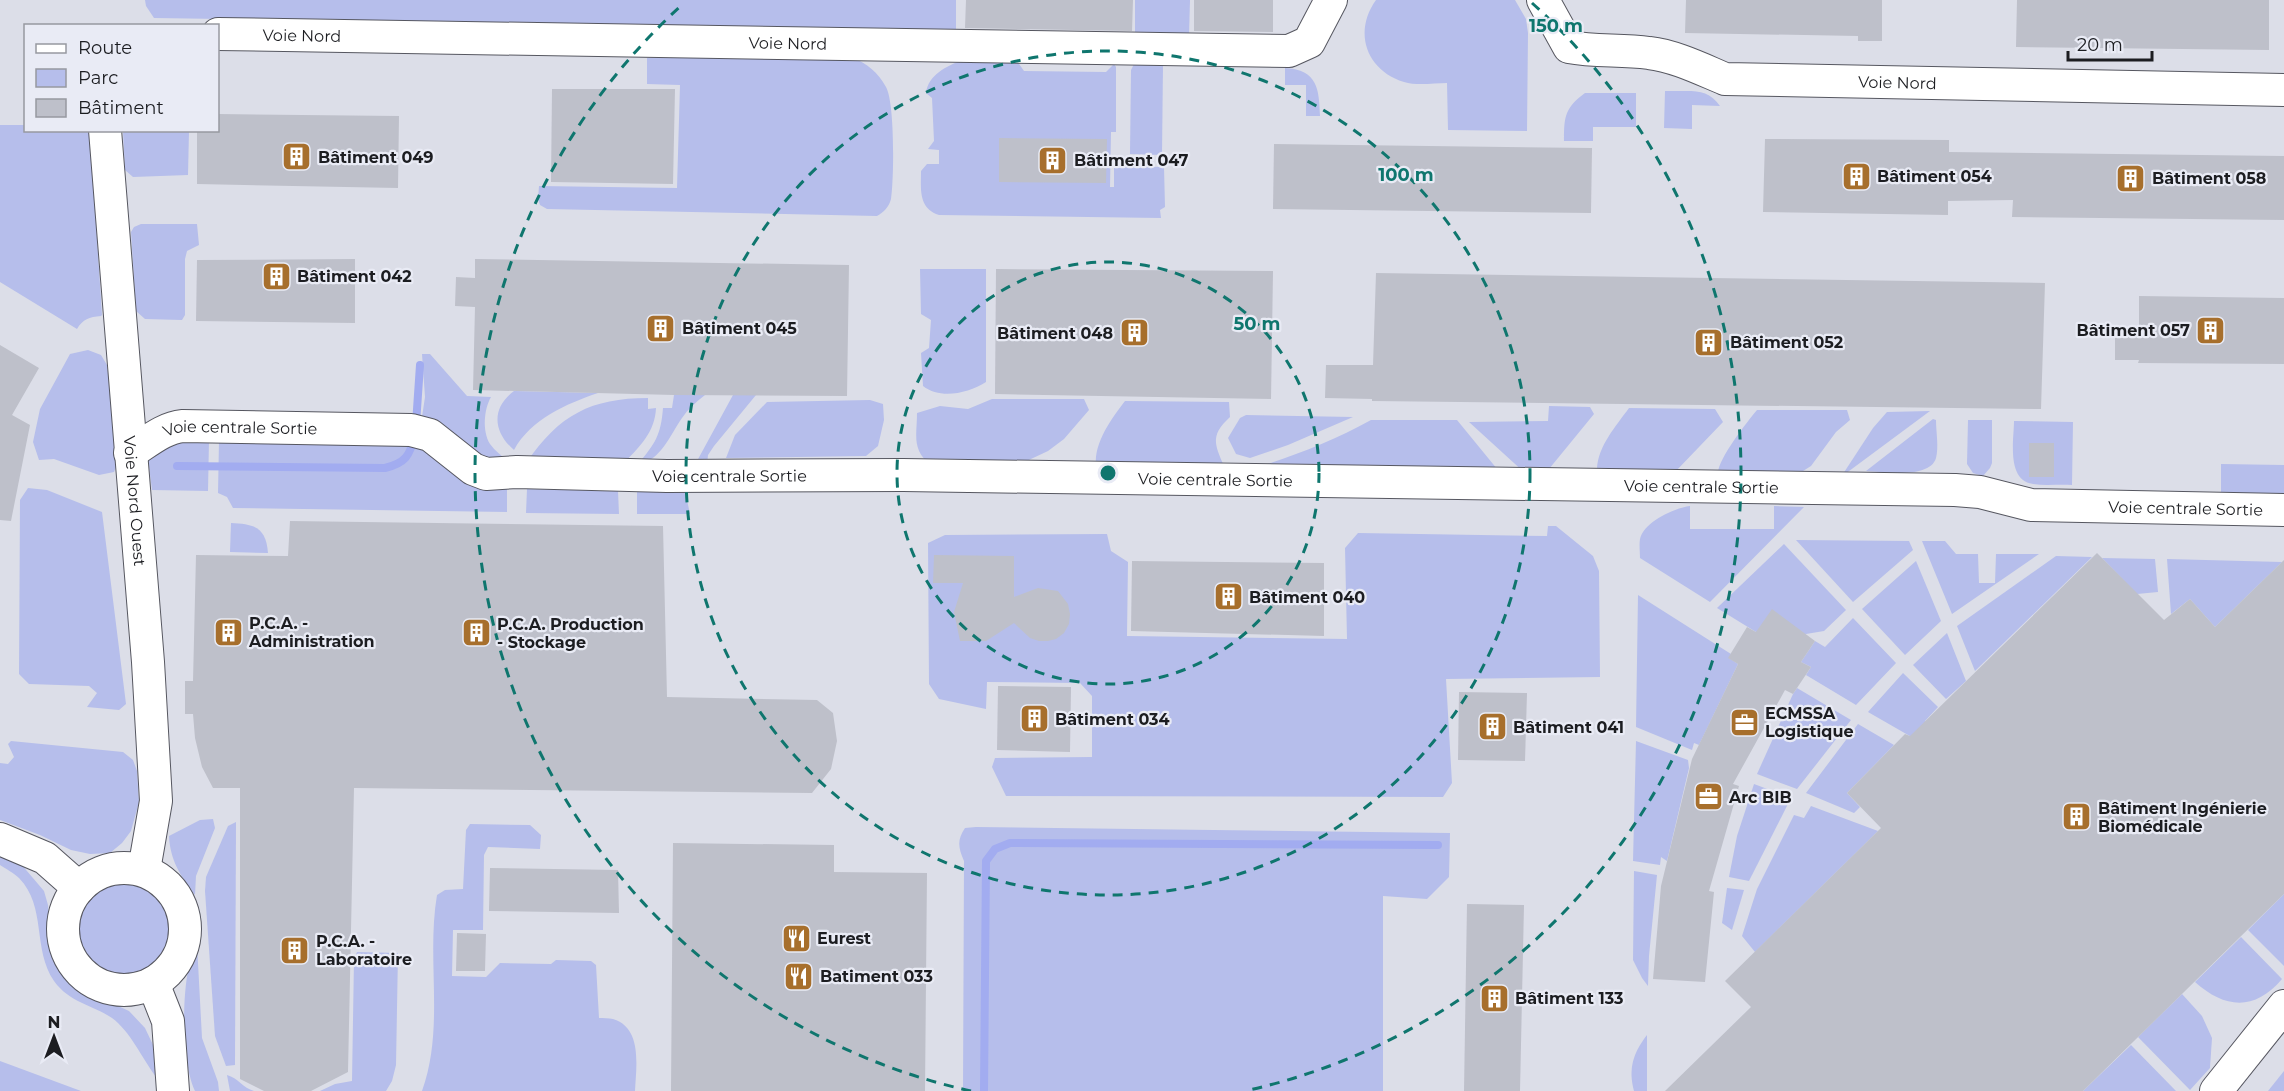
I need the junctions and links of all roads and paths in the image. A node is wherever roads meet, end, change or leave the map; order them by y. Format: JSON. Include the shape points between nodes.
{"nodes":[{"id":1,"x":1330,"y":0,"type":"edge"},
{"id":2,"x":1543,"y":0,"type":"edge"},
{"id":3,"x":219,"y":34,"type":"edge"},
{"id":4,"x":2284,"y":90,"type":"edge"},
{"id":5,"x":105,"y":132,"type":"edge"},
{"id":6,"x":130,"y":453,"type":"junction"},
{"id":7,"x":2284,"y":510,"type":"edge"},
{"id":8,"x":0,"y":839,"type":"edge"},
{"id":9,"x":144,"y":870,"type":"junction"},
{"id":10,"x":79,"y":888,"type":"junction"},
{"id":11,"x":153,"y":983,"type":"junction"},
{"id":12,"x":2284,"y":1006,"type":"edge"},
{"id":13,"x":173,"y":1091,"type":"edge"},
{"id":14,"x":2216,"y":1091,"type":"edge"}],
"edges":[{"from":1,"to":3,"type":"street","name":"Voie Nord","via":[[1309,42],[1289,51]]},
{"from":2,"to":4,"type":"street","name":"Voie Nord","via":[[1569,47],[1650,53],[1725,79]]},
{"from":5,"to":6,"type":"street","name":"Voie Nord Ouest"},
{"from":6,"to":7,"type":"street","name":"Voie centrale Sortie","via":[[162,432],[183,426],[416,431],[430,435],[473,469],[486,474],[903,475],[1955,490],[2031,505]]},
{"from":6,"to":9,"type":"street","name":"Voie Nord Ouest","via":[[148,650],[156,801]]},
{"from":8,"to":10,"type":"street","via":[[45,858]]},
{"from":9,"to":10,"type":"street","via":[[110,869]]},
{"from":9,"to":11,"type":"street","via":[[164,881],[177,896],[184,915],[185,935],[180,954]]},
{"from":10,"to":11,"type":"street","via":[[70,900],[63,930],[66,945],[81,972],[115,989]]},
{"from":11,"to":13,"type":"street","via":[[168,1021]]},
{"from":12,"to":14,"type":"street"}]}
